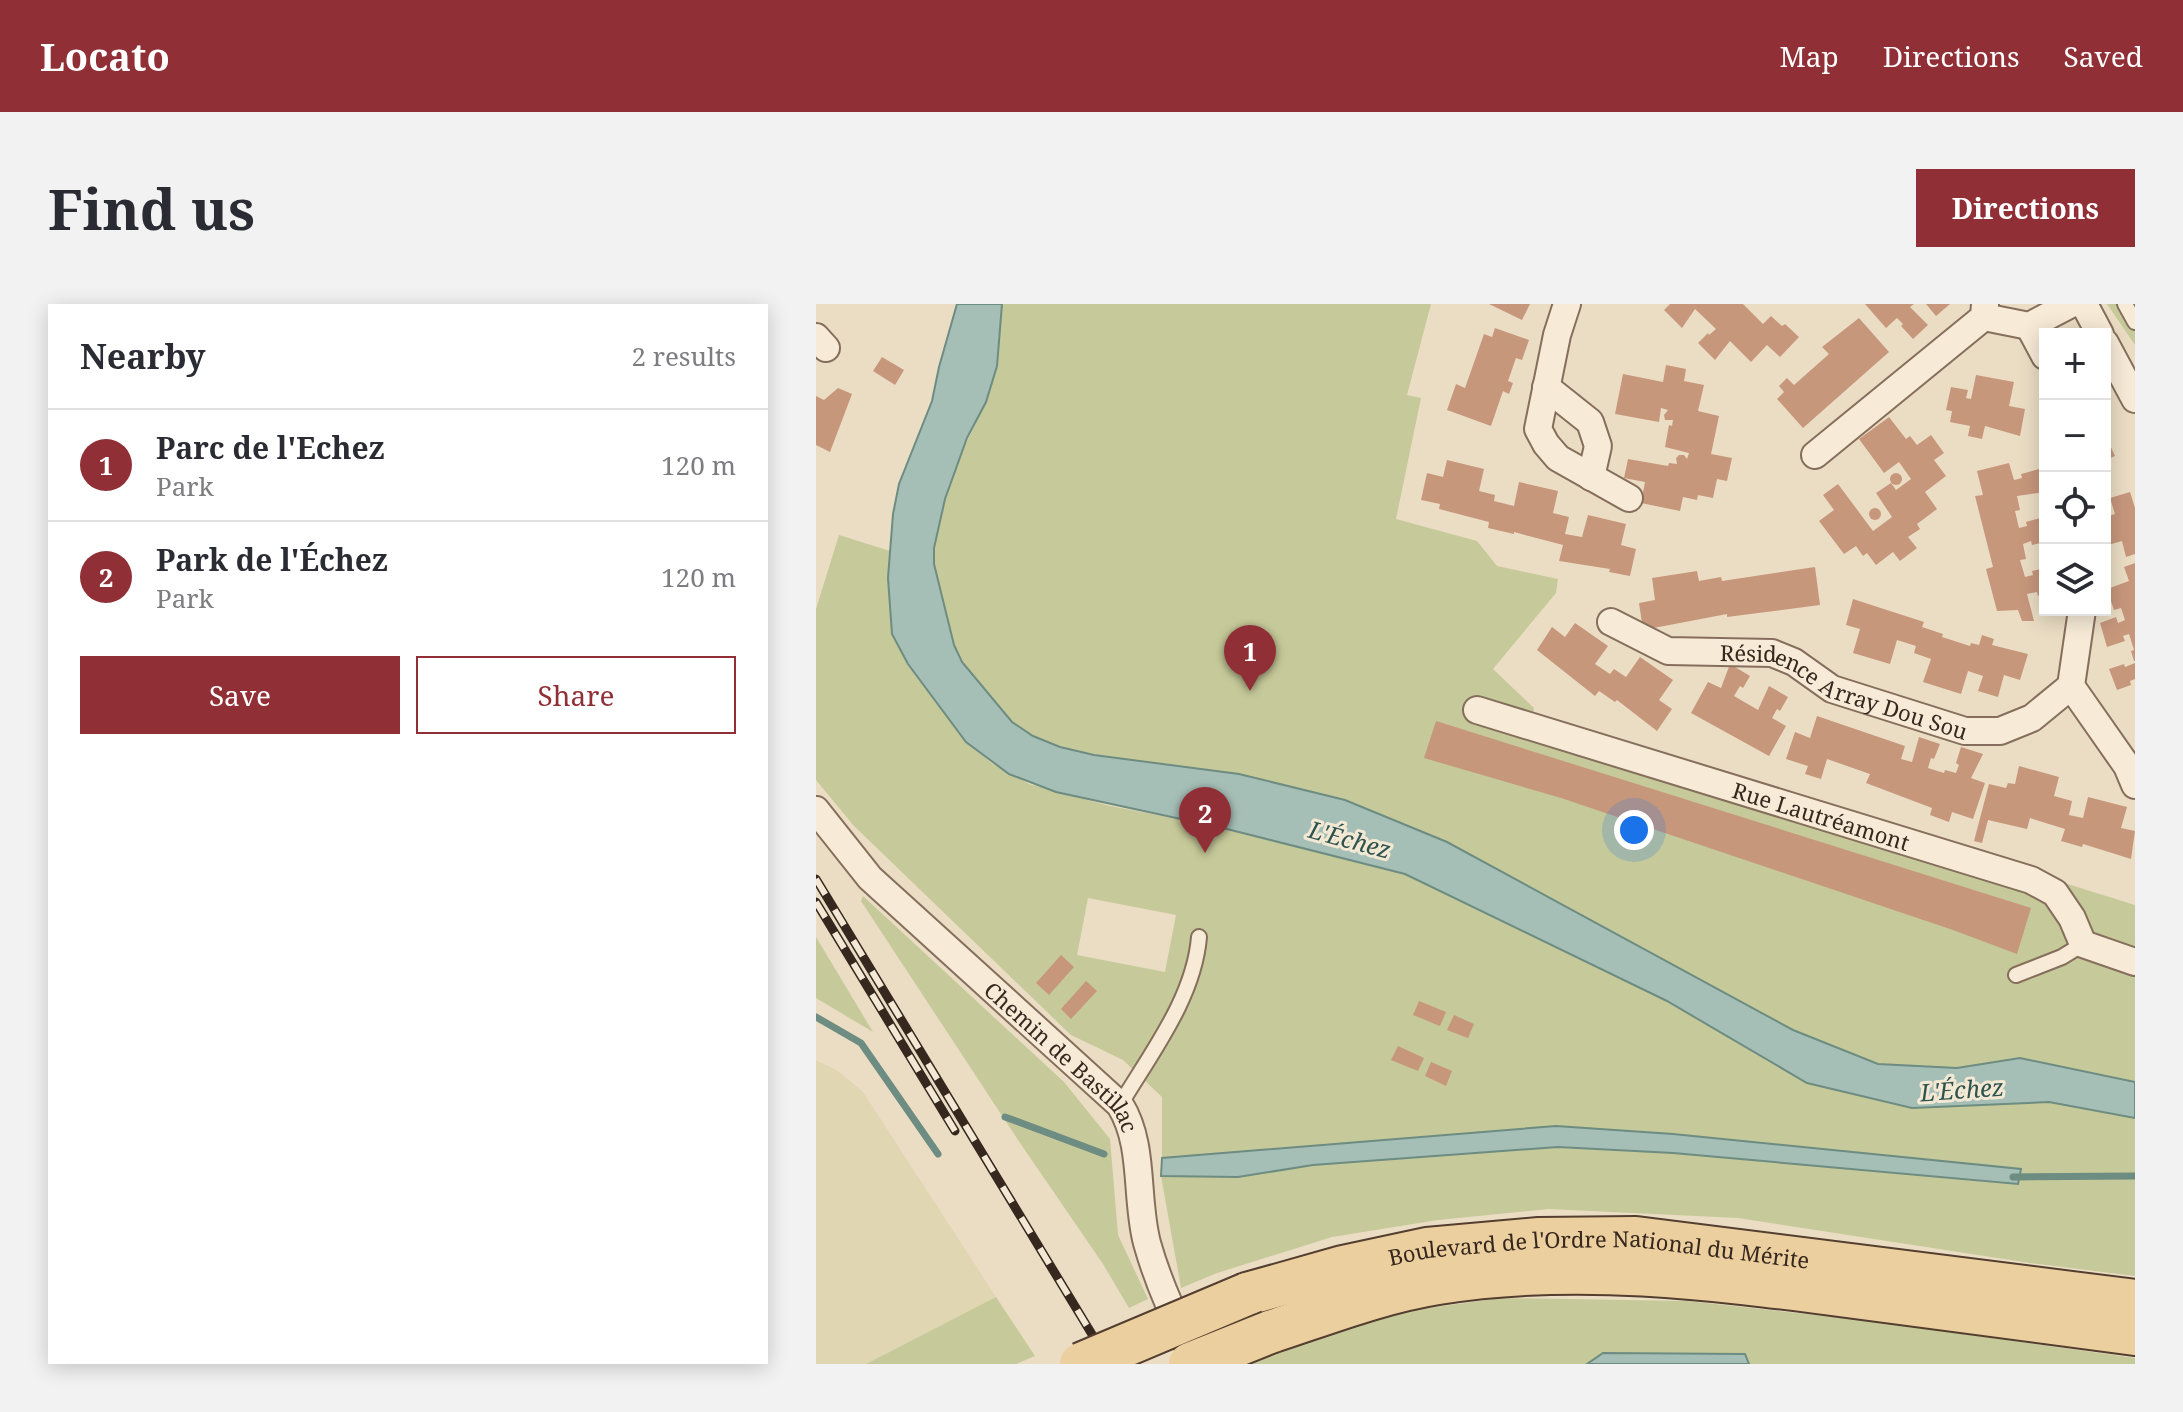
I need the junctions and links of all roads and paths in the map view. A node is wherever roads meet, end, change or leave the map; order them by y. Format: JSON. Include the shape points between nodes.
{"nodes":[{"id":1,"x":1567,"y":304,"type":"edge"},
{"id":2,"x":2071,"y":304,"type":"edge"},
{"id":3,"x":2084,"y":304,"type":"edge"},
{"id":4,"x":2125,"y":304,"type":"edge"},
{"id":5,"x":1984,"y":310,"type":"edge"},
{"id":6,"x":2135,"y":322,"type":"edge"},
{"id":7,"x":2029,"y":326,"type":"junction"},
{"id":8,"x":2097,"y":328,"type":"edge"},
{"id":9,"x":2039,"y":345,"type":"edge"},
{"id":10,"x":2111,"y":354,"type":"edge"},
{"id":11,"x":1546,"y":387,"type":"junction"},
{"id":12,"x":2135,"y":399,"type":"edge"},
{"id":13,"x":1815,"y":455,"type":"dead end"},
{"id":14,"x":1591,"y":477,"type":"junction"},
{"id":15,"x":1629,"y":498,"type":"dead end"},
{"id":16,"x":2081,"y":616,"type":"edge"},
{"id":17,"x":1611,"y":622,"type":"dead end"},
{"id":18,"x":2071,"y":686,"type":"junction"},
{"id":19,"x":1477,"y":710,"type":"dead end"},
{"id":20,"x":2135,"y":785,"type":"edge"},
{"id":21,"x":816,"y":810,"type":"edge"},
{"id":22,"x":1199,"y":937,"type":"dead end"},
{"id":23,"x":2083,"y":944,"type":"junction"},
{"id":24,"x":2135,"y":962,"type":"edge"},
{"id":25,"x":2016,"y":975,"type":"dead end"},
{"id":26,"x":1120,"y":1105,"type":"junction"},
{"id":27,"x":2135,"y":1301,"type":"edge"},
{"id":28,"x":2135,"y":1334,"type":"edge"},
{"id":29,"x":1081,"y":1364,"type":"edge"},
{"id":30,"x":1190,"y":1364,"type":"edge"},
{"id":31,"x":1197,"y":1364,"type":"edge"}],
"edges":[{"from":1,"to":11,"type":"street"},
{"from":2,"to":7,"type":"street"},
{"from":3,"to":8,"type":"street"},
{"from":4,"to":6,"type":"lane"},
{"from":5,"to":7,"type":"street"},
{"from":5,"to":13,"type":"street"},
{"from":7,"to":9,"type":"street"},
{"from":10,"to":12,"type":"street"},
{"from":11,"to":14,"type":"street","via":[[1590,422],[1598,446]]},
{"from":11,"to":14,"type":"street","via":[[1538,429],[1558,458]]},
{"from":14,"to":15,"type":"street"},
{"from":16,"to":18,"type":"street"},
{"from":17,"to":18,"type":"street","name":"Résidence Array Dou Sou","via":[[1668,651],[1772,653],[1832,689],[1965,731],[2000,731],[2032,718]]},
{"from":18,"to":20,"type":"street"},
{"from":19,"to":23,"type":"street","name":"Rue Lautréamont","via":[[2031,880],[2055,893]]},
{"from":21,"to":26,"type":"street","name":"Chemin de Bastillac","via":[[870,878]]},
{"from":22,"to":26,"type":"lane","via":[[1188,988]]},
{"from":23,"to":24,"type":"street"},
{"from":23,"to":25,"type":"lane"},
{"from":26,"to":31,"type":"street","name":"Chemin de Bastillac","via":[[1135,1139],[1146,1242]]},
{"from":27,"to":29,"type":"main road","name":"Boulevard de l'Ordre National du Mérite","bridge":true,"via":[[1636,1238],[1539,1239],[1427,1249],[1343,1267],[1247,1294]]},
{"from":28,"to":30,"type":"main road","name":"Boulevard de l'Ordre National du Mérite","bridge":true,"via":[[1726,1280],[1631,1272],[1533,1273],[1437,1283],[1354,1304]]}]}
